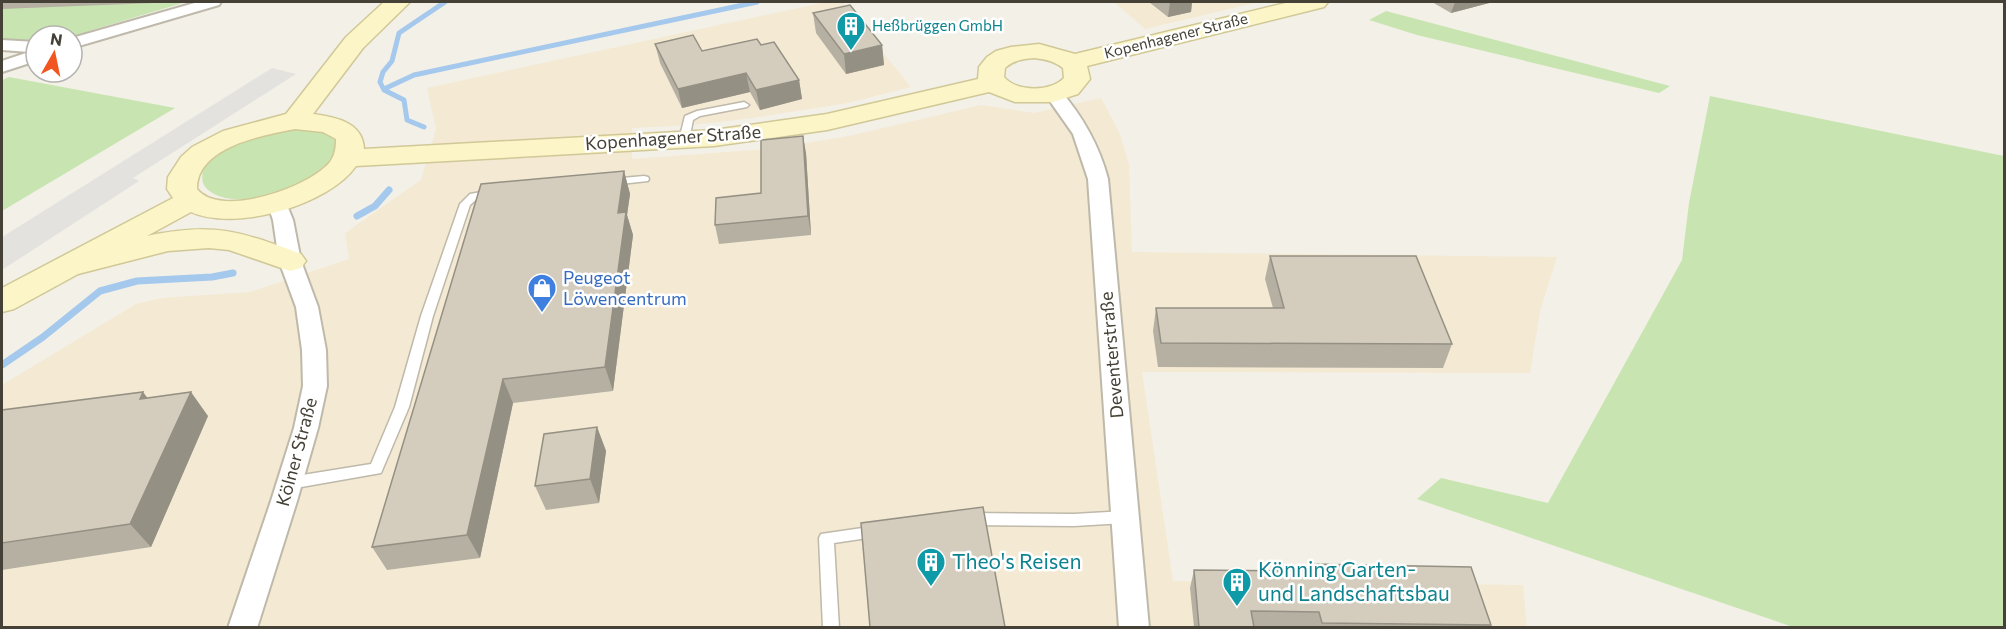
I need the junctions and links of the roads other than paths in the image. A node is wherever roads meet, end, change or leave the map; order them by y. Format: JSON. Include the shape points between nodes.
{"nodes":[{"id":1,"x":213,"y":2,"type":"edge"},
{"id":2,"x":398,"y":2,"type":"edge"},
{"id":3,"x":1316,"y":2,"type":"edge"},
{"id":4,"x":84,"y":40,"type":"edge"},
{"id":5,"x":2,"y":45,"type":"edge"},
{"id":6,"x":24,"y":46,"type":"edge"},
{"id":7,"x":24,"y":59,"type":"edge"},
{"id":8,"x":1071,"y":62,"type":"junction"},
{"id":9,"x":2,"y":67,"type":"edge"},
{"id":10,"x":995,"y":83,"type":"junction"},
{"id":11,"x":1054,"y":94,"type":"junction"},
{"id":12,"x":744,"y":105,"type":"dead end"},
{"id":13,"x":295,"y":121,"type":"junction"},
{"id":14,"x":684,"y":140,"type":"junction"},
{"id":15,"x":347,"y":158,"type":"junction"},
{"id":16,"x":644,"y":179,"type":"dead end"},
{"id":17,"x":599,"y":183,"type":"edge"},
{"id":18,"x":510,"y":192,"type":"edge"},
{"id":19,"x":190,"y":201,"type":"junction"},
{"id":20,"x":277,"y":202,"type":"junction"},
{"id":21,"x":290,"y":261,"type":"junction"},
{"id":22,"x":67,"y":266,"type":"junction"},
{"id":23,"x":2,"y":301,"type":"edge"},
{"id":24,"x":290,"y":483,"type":"junction"},
{"id":25,"x":1125,"y":517,"type":"junction"},
{"id":26,"x":956,"y":521,"type":"edge"},
{"id":27,"x":885,"y":530,"type":"edge"},
{"id":28,"x":242,"y":627,"type":"edge"},
{"id":29,"x":831,"y":627,"type":"edge"},
{"id":30,"x":1134,"y":627,"type":"edge"}],
"edges":[{"from":1,"to":4,"type":"street"},
{"from":2,"to":13,"type":"main road","via":[[348,49]]},
{"from":3,"to":8,"type":"main road","name":"Kopenhagener Straße"},
{"from":5,"to":6,"type":"street"},
{"from":7,"to":9,"type":"street"},
{"from":8,"to":10,"type":"main road","via":[[1046,52],[1008,55],[992,68],[990,75]]},
{"from":8,"to":11,"type":"main road","via":[[1076,79]]},
{"from":10,"to":11,"type":"main road","via":[[1026,96]]},
{"from":10,"to":14,"type":"main road","name":"Kopenhagener Straße","via":[[827,122]]},
{"from":11,"to":25,"type":"street","name":"Deventerstraße","via":[[1066,106],[1087,142],[1098,179]]},
{"from":12,"to":14,"type":"lane","via":[[688,118]]},
{"from":13,"to":15,"type":"main road","via":[[334,126],[346,134],[350,145]]},
{"from":13,"to":19,"type":"main road","via":[[240,133],[195,159],[183,175],[182,189]]},
{"from":14,"to":15,"type":"main road","name":"Kopenhagener Straße"},
{"from":15,"to":20,"type":"main road","via":[[322,183]]},
{"from":16,"to":17,"type":"lane"},
{"from":18,"to":24,"type":"lane","via":[[474,196],[465,204],[427,316],[402,407],[376,469]]},
{"from":19,"to":20,"type":"main road","via":[[226,210]]},
{"from":19,"to":22,"type":"main road"},
{"from":20,"to":21,"type":"street","name":"Kölner Straße"},
{"from":21,"to":22,"type":"main road","via":[[243,244],[208,238],[160,243]]},
{"from":21,"to":24,"type":"street","name":"Kölner Straße","via":[[307,307],[315,386]]},
{"from":22,"to":23,"type":"main road"},
{"from":24,"to":28,"type":"street","name":"Kölner Straße"},
{"from":25,"to":26,"type":"lane"},
{"from":25,"to":30,"type":"street","name":"Deventerstraße"},
{"from":27,"to":29,"type":"lane","via":[[826,538]]}]}
